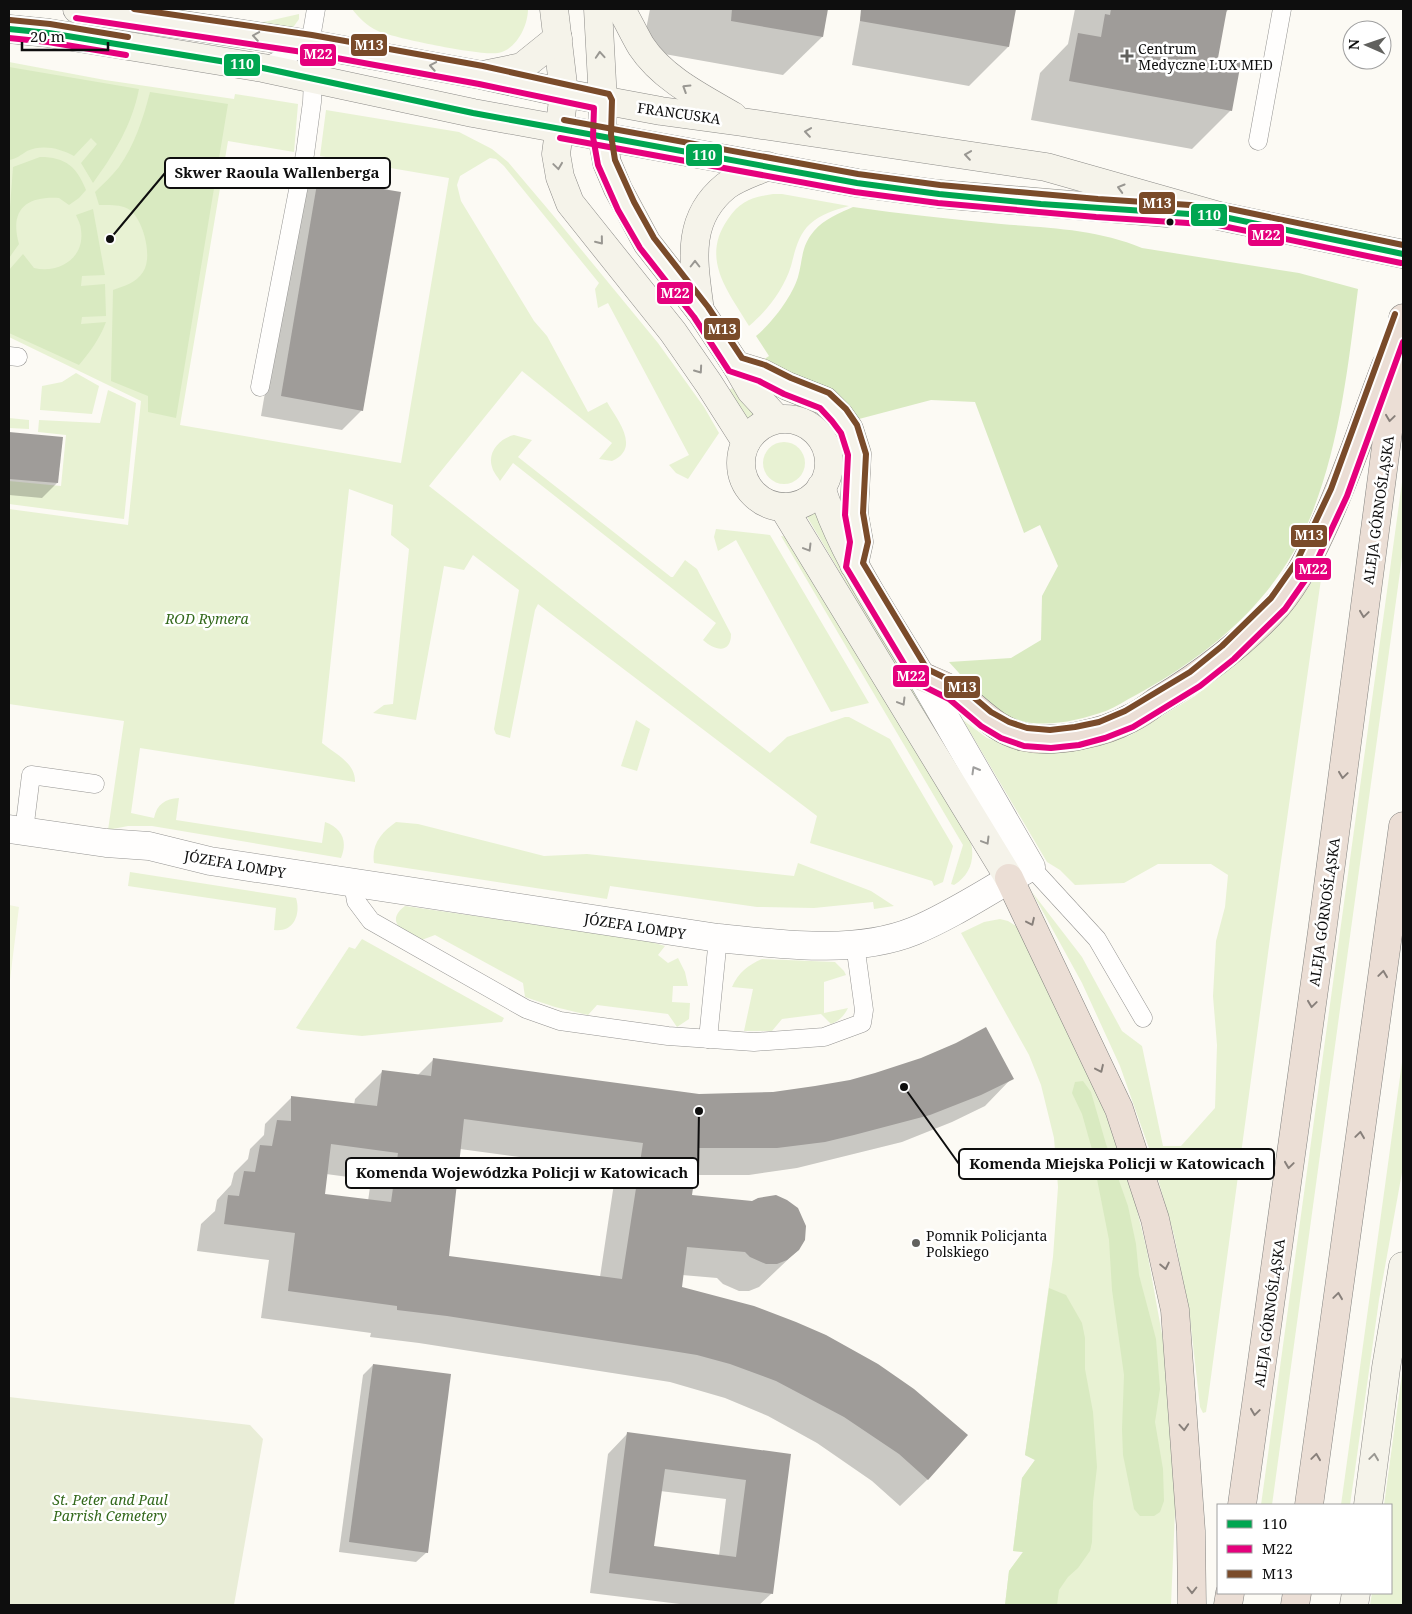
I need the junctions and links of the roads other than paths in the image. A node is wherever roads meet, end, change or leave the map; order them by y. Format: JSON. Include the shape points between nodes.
{"nodes":[{"id":1,"x":78,"y":9,"type":"edge"},
{"id":2,"x":316,"y":9,"type":"edge"},
{"id":3,"x":554,"y":9,"type":"edge"},
{"id":4,"x":598,"y":9,"type":"edge"},
{"id":5,"x":621,"y":9,"type":"edge"},
{"id":6,"x":1282,"y":9,"type":"edge"},
{"id":7,"x":9,"y":29,"type":"edge"},
{"id":8,"x":558,"y":38,"type":"junction"},
{"id":9,"x":310,"y":44,"type":"junction"},
{"id":10,"x":263,"y":68,"type":"junction"},
{"id":11,"x":481,"y":75,"type":"junction"},
{"id":12,"x":312,"y":78,"type":"junction"},
{"id":13,"x":564,"y":93,"type":"junction"},
{"id":14,"x":603,"y":101,"type":"junction"},
{"id":15,"x":742,"y":122,"type":"junction"},
{"id":16,"x":560,"y":128,"type":"junction"},
{"id":17,"x":602,"y":136,"type":"junction"},
{"id":18,"x":1258,"y":141,"type":"dead end"},
{"id":19,"x":768,"y":166,"type":"junction"},
{"id":20,"x":1219,"y":216,"type":"junction"},
{"id":21,"x":1403,"y":254,"type":"edge"},
{"id":22,"x":701,"y":312,"type":"junction"},
{"id":23,"x":1403,"y":317,"type":"edge"},
{"id":24,"x":736,"y":365,"type":"junction"},
{"id":25,"x":260,"y":387,"type":"dead end"},
{"id":26,"x":777,"y":419,"type":"junction"},
{"id":27,"x":746,"y":442,"type":"junction"},
{"id":28,"x":821,"y":487,"type":"junction"},
{"id":29,"x":783,"y":506,"type":"junction"},
{"id":30,"x":854,"y":565,"type":"junction"},
{"id":31,"x":921,"y":676,"type":"junction"},
{"id":32,"x":95,"y":784,"type":"dead end"},
{"id":33,"x":1403,"y":826,"type":"edge"},
{"id":34,"x":16,"y":830,"type":"edge"},
{"id":35,"x":1020,"y":872,"type":"junction"},
{"id":36,"x":353,"y":884,"type":"junction"},
{"id":37,"x":718,"y":938,"type":"junction"},
{"id":38,"x":855,"y":944,"type":"junction"},
{"id":39,"x":1144,"y":1018,"type":"dead end"},
{"id":40,"x":708,"y":1039,"type":"junction"},
{"id":41,"x":1403,"y":1266,"type":"edge"},
{"id":42,"x":1403,"y":1316,"type":"edge"},
{"id":43,"x":1386,"y":1368,"type":"junction"},
{"id":44,"x":1242,"y":1504,"type":"edge"},
{"id":45,"x":1309,"y":1504,"type":"edge"},
{"id":46,"x":1368,"y":1504,"type":"edge"},
{"id":47,"x":1192,"y":1605,"type":"edge"}],
"edges":[{"from":9,"to":1,"type":"street","name":"FRANCUSKA","one_way":true},
{"from":2,"to":9,"type":"lane"},
{"from":3,"to":8,"type":"street"},
{"from":14,"to":4,"type":"street","one_way":true},
{"from":15,"to":5,"type":"street","one_way":true,"via":[[678,83],[658,65],[642,47]]},
{"from":6,"to":18,"type":"lane"},
{"from":7,"to":10,"type":"street","name":"FRANCUSKA"},
{"from":8,"to":11,"type":"street","via":[[522,67]]},
{"from":8,"to":13,"type":"street"},
{"from":9,"to":10,"type":"lane"},
{"from":11,"to":9,"type":"street","name":"FRANCUSKA","one_way":true},
{"from":10,"to":12,"type":"street","name":"FRANCUSKA"},
{"from":11,"to":13,"type":"street","name":"FRANCUSKA"},
{"from":12,"to":16,"type":"street","name":"FRANCUSKA"},
{"from":12,"to":25,"type":"lane","via":[[305,154]]},
{"from":13,"to":14,"type":"street","name":"FRANCUSKA"},
{"from":13,"to":16,"type":"street"},
{"from":14,"to":15,"type":"street","name":"FRANCUSKA"},
{"from":14,"to":17,"type":"street"},
{"from":20,"to":15,"type":"street","name":"FRANCUSKA","one_way":true,"via":[[1046,167]]},
{"from":16,"to":17,"type":"street","name":"FRANCUSKA"},
{"from":16,"to":27,"type":"street","one_way":true,"via":[[556,154],[570,203],[673,332]]},
{"from":17,"to":19,"type":"street","name":"FRANCUSKA"},
{"from":17,"to":22,"type":"street","via":[[607,163],[626,206],[647,243]]},
{"from":19,"to":20,"type":"street","name":"FRANCUSKA","via":[[939,194]]},
{"from":22,"to":19,"type":"street","one_way":true,"via":[[695,270],[699,222],[708,205],[727,186]]},
{"from":20,"to":21,"type":"street","name":"FRANCUSKA"},
{"from":22,"to":24,"type":"street"},
{"from":23,"to":31,"type":"highway","via":[[1339,492],[1305,564],[1272,610],[1228,653],[1195,679],[1129,719],[1102,730],[1050,739],[1025,737],[1005,730],[986,719],[954,692]]},
{"from":23,"to":44,"type":"highway","name":"ALEJA GÓRNOŚLĄSKA","one_way":true},
{"from":24,"to":26,"type":"street","via":[[751,391]]},
{"from":24,"to":30,"type":"street","via":[[825,400],[849,429],[857,454],[854,514],[859,542]]},
{"from":26,"to":27,"type":"street","via":[[754,431]]},
{"from":26,"to":28,"type":"street","via":[[792,419],[805,424],[825,445],[827,473]]},
{"from":27,"to":29,"type":"street","via":[[741,454],[745,481],[752,493],[767,503]]},
{"from":28,"to":29,"type":"street","via":[[805,502]]},
{"from":28,"to":30,"type":"street"},
{"from":29,"to":35,"type":"street","one_way":true},
{"from":30,"to":31,"type":"street"},
{"from":35,"to":31,"type":"street","one_way":true},
{"from":32,"to":34,"type":"lane","via":[[31,775]]},
{"from":45,"to":33,"type":"highway","one_way":true},
{"from":34,"to":36,"type":"street","name":"JÓZEFA LOMPY","via":[[149,846],[210,862]]},
{"from":35,"to":38,"type":"street","name":"JÓZEFA LOMPY","via":[[914,930]]},
{"from":35,"to":39,"type":"lane","via":[[1097,939]]},
{"from":35,"to":47,"type":"highway","one_way":true,"via":[[1119,1109],[1155,1218],[1175,1310],[1191,1531]]},
{"from":36,"to":37,"type":"street","name":"JÓZEFA LOMPY"},
{"from":36,"to":40,"type":"lane","via":[[356,901],[371,921],[526,1009],[560,1021]]},
{"from":37,"to":38,"type":"street","name":"JÓZEFA LOMPY","via":[[790,946]]},
{"from":37,"to":40,"type":"lane"},
{"from":38,"to":40,"type":"lane","via":[[864,1010],[862,1023],[824,1037],[754,1042]]},
{"from":41,"to":43,"type":"street"},
{"from":42,"to":43,"type":"street"},
{"from":46,"to":43,"type":"street","one_way":true}]}
